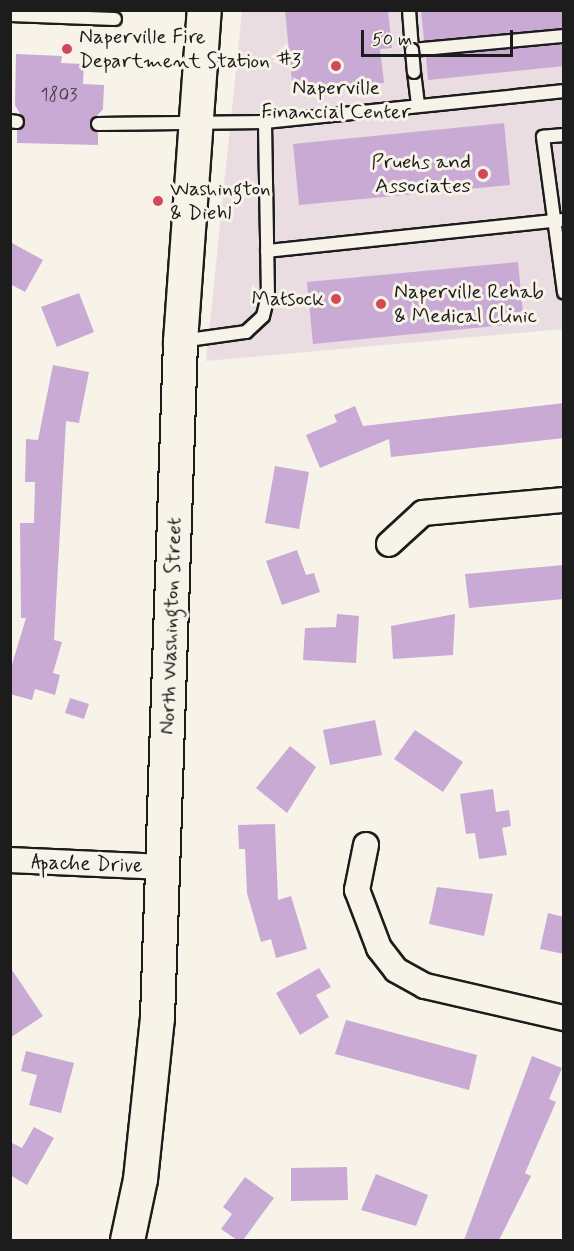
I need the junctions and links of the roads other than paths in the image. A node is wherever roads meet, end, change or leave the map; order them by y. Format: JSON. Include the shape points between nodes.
{"nodes":[{"id":1,"x":204,"y":10,"type":"edge"},
{"id":2,"x":409,"y":10,"type":"edge"},
{"id":3,"x":10,"y":15,"type":"edge"},
{"id":4,"x":115,"y":19,"type":"dead end"},
{"id":5,"x":564,"y":36,"type":"edge"},
{"id":6,"x":412,"y":50,"type":"junction"},
{"id":7,"x":564,"y":91,"type":"edge"},
{"id":8,"x":418,"y":106,"type":"junction"},
{"id":9,"x":265,"y":122,"type":"junction"},
{"id":10,"x":98,"y":124,"type":"dead end"},
{"id":11,"x":195,"y":126,"type":"junction"},
{"id":12,"x":564,"y":135,"type":"edge"},
{"id":13,"x":558,"y":221,"type":"edge"},
{"id":14,"x":267,"y":251,"type":"junction"},
{"id":15,"x":564,"y":293,"type":"edge"},
{"id":16,"x":180,"y":341,"type":"junction"},
{"id":17,"x":564,"y":500,"type":"edge"},
{"id":18,"x":389,"y":544,"type":"dead end"},
{"id":19,"x":366,"y":845,"type":"dead end"},
{"id":20,"x":10,"y":860,"type":"edge"},
{"id":21,"x":163,"y":867,"type":"junction"},
{"id":22,"x":564,"y":1018,"type":"edge"},
{"id":23,"x":127,"y":1240,"type":"edge"}],
"edges":[{"from":1,"to":11,"type":"main road","name":"North Washington Street"},
{"from":2,"to":6,"type":"lane"},
{"from":3,"to":4,"type":"lane"},
{"from":5,"to":6,"type":"lane"},
{"from":6,"to":8,"type":"lane","bridge":true},
{"from":7,"to":8,"type":"lane"},
{"from":8,"to":9,"type":"lane"},
{"from":9,"to":11,"type":"lane"},
{"from":9,"to":14,"type":"lane"},
{"from":10,"to":11,"type":"lane"},
{"from":11,"to":16,"type":"main road","name":"North Washington Street"},
{"from":12,"to":13,"type":"lane","via":[[543,137]]},
{"from":13,"to":14,"type":"lane"},
{"from":13,"to":15,"type":"lane","via":[[559,294]]},
{"from":14,"to":16,"type":"lane","via":[[263,316],[246,332]]},
{"from":16,"to":21,"type":"main road","name":"North Washington Street"},
{"from":17,"to":18,"type":"street","via":[[423,513]]},
{"from":19,"to":22,"type":"street","via":[[357,890],[379,948],[396,970],[425,986]]},
{"from":20,"to":21,"type":"street","name":"Apache Drive"},
{"from":21,"to":23,"type":"main road","name":"North Washington Street","via":[[150,1102]]}]}
